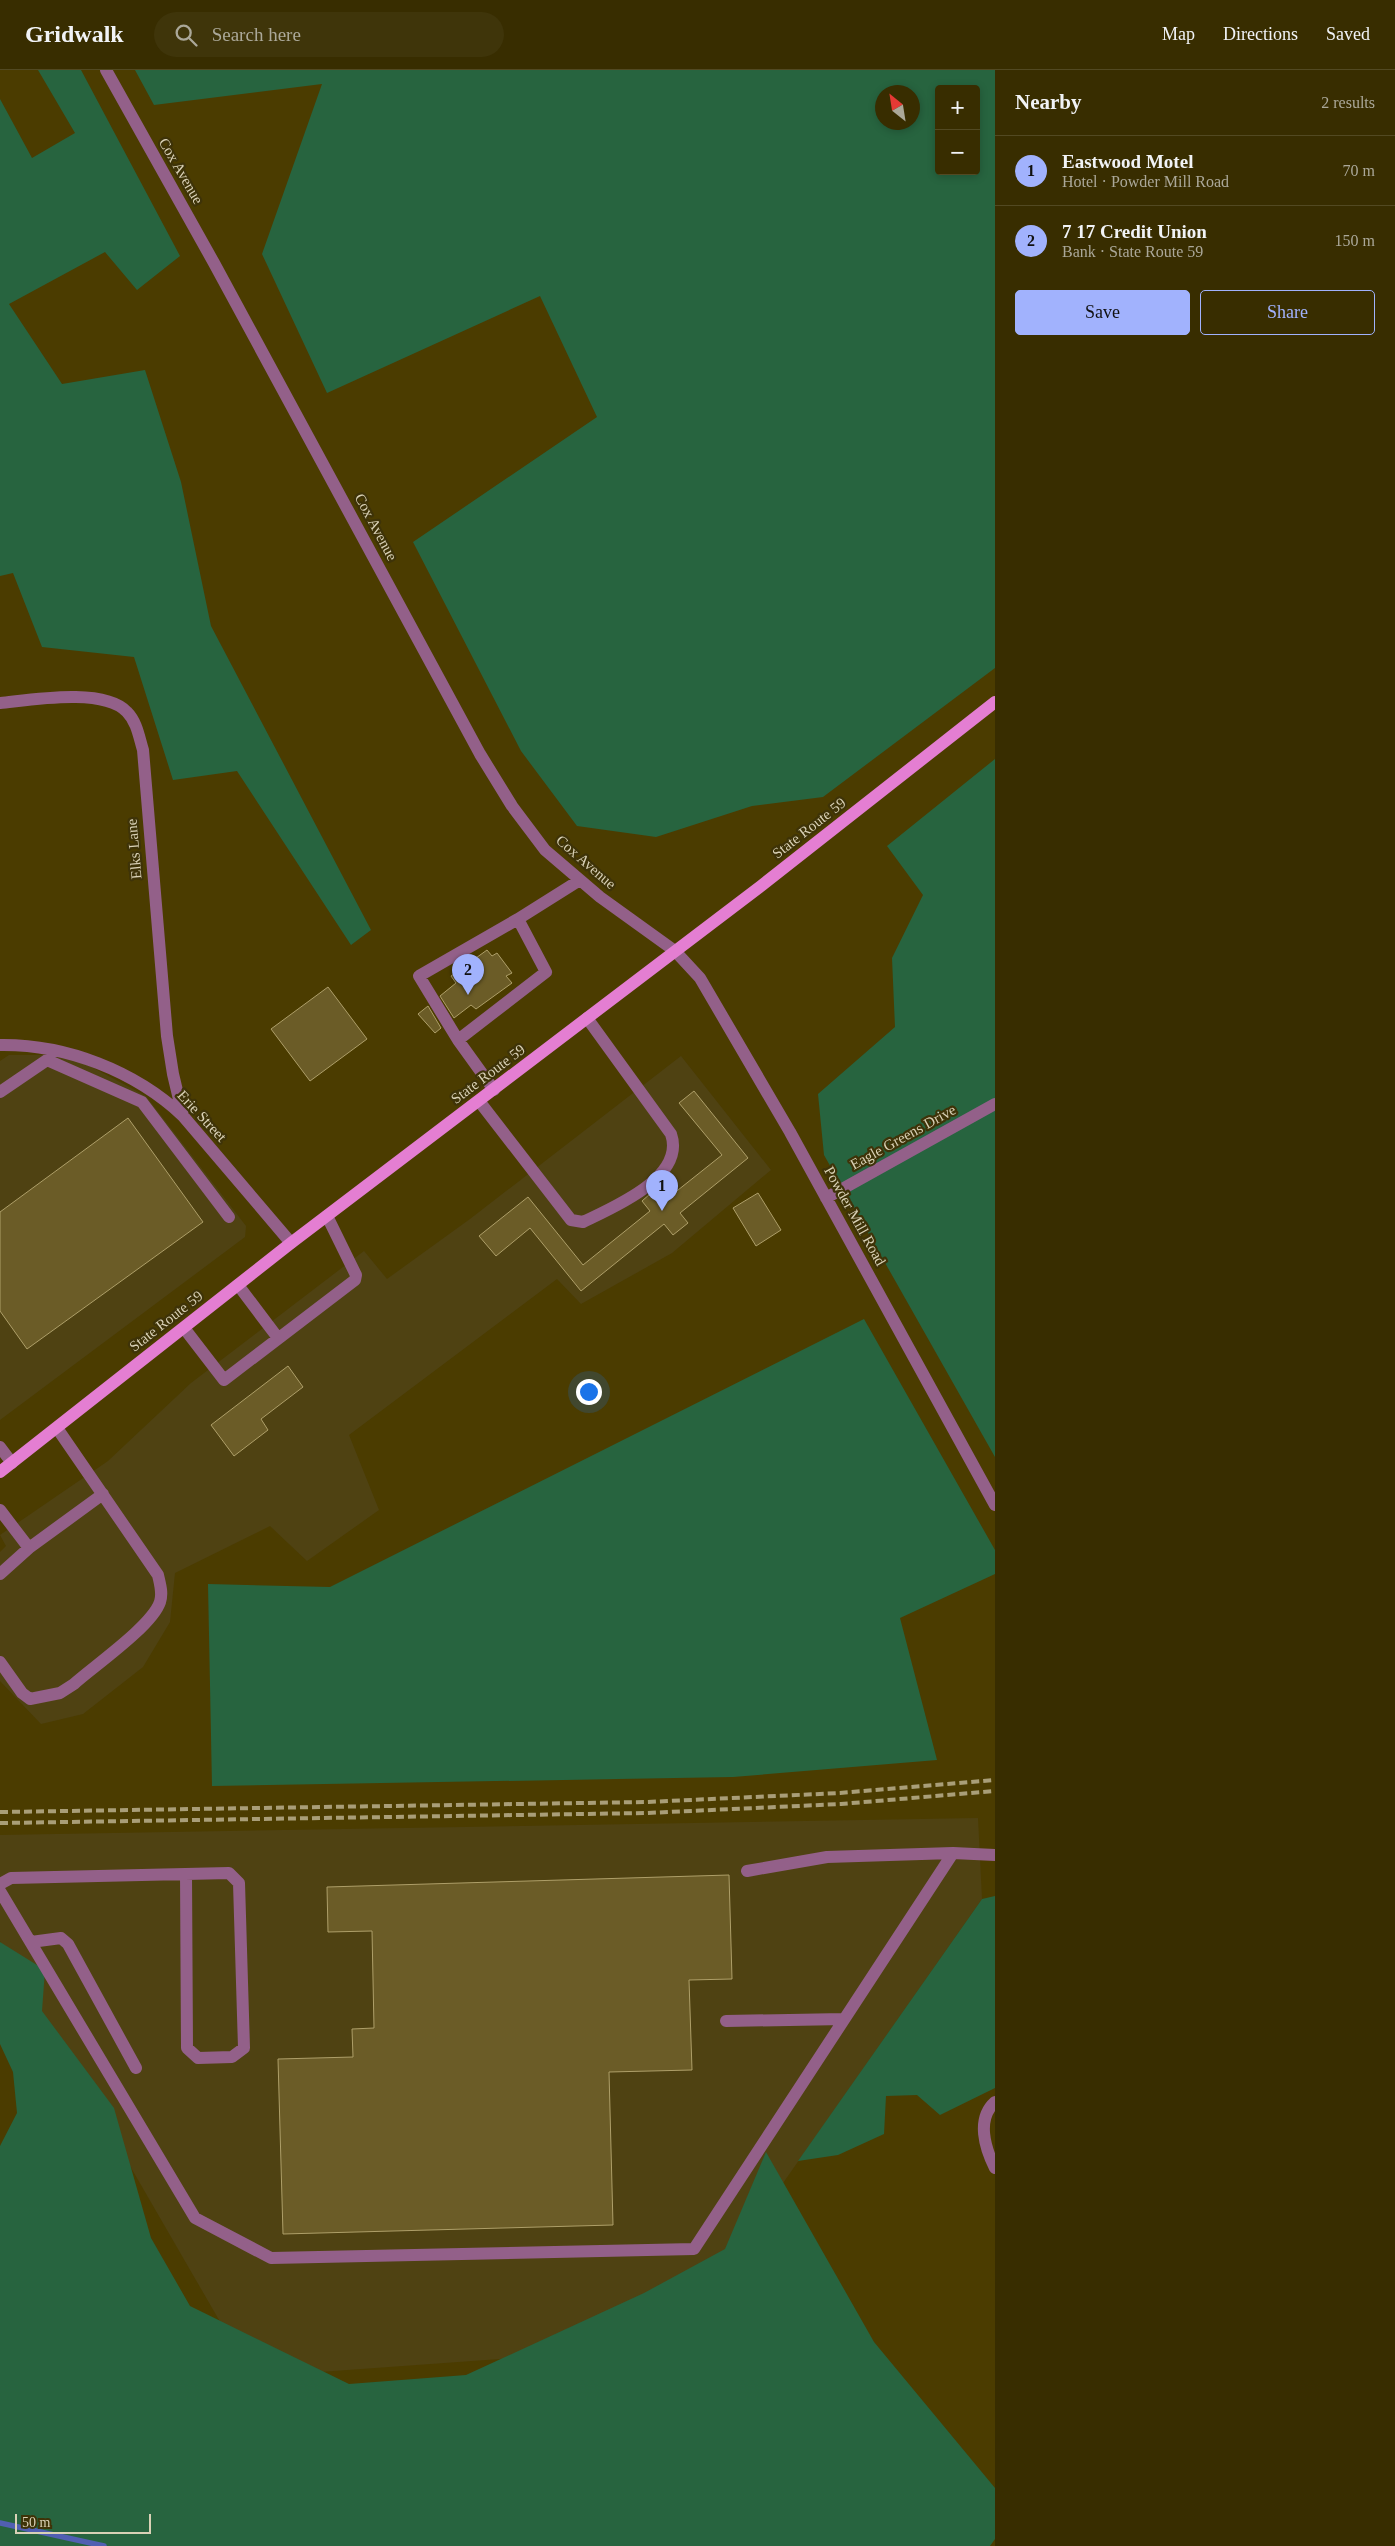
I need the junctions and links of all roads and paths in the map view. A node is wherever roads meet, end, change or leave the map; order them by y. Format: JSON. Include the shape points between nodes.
{"nodes":[{"id":1,"x":106,"y":70,"type":"edge"},
{"id":2,"x":995,"y":702,"type":"edge"},
{"id":3,"x":0,"y":703,"type":"edge"},
{"id":4,"x":580,"y":880,"type":"junction"},
{"id":5,"x":518,"y":918,"type":"junction"},
{"id":6,"x":675,"y":951,"type":"junction"},
{"id":7,"x":587,"y":1018,"type":"junction"},
{"id":8,"x":458,"y":1040,"type":"junction"},
{"id":9,"x":0,"y":1045,"type":"edge"},
{"id":10,"x":48,"y":1055,"type":"junction"},
{"id":11,"x":494,"y":1090,"type":"junction"},
{"id":12,"x":0,"y":1092,"type":"edge"},
{"id":13,"x":480,"y":1101,"type":"junction"},
{"id":14,"x":995,"y":1104,"type":"edge"},
{"id":15,"x":183,"y":1116,"type":"junction"},
{"id":16,"x":826,"y":1198,"type":"junction"},
{"id":17,"x":328,"y":1216,"type":"junction"},
{"id":18,"x":229,"y":1217,"type":"dead end"},
{"id":19,"x":291,"y":1243,"type":"junction"},
{"id":20,"x":238,"y":1285,"type":"junction"},
{"id":21,"x":184,"y":1328,"type":"junction"},
{"id":22,"x":278,"y":1338,"type":"junction"},
{"id":23,"x":57,"y":1428,"type":"junction"},
{"id":24,"x":0,"y":1447,"type":"edge"},
{"id":25,"x":12,"y":1463,"type":"junction"},
{"id":26,"x":0,"y":1472,"type":"edge"},
{"id":27,"x":102,"y":1494,"type":"junction"},
{"id":28,"x":995,"y":1505,"type":"edge"},
{"id":29,"x":0,"y":1510,"type":"edge"},
{"id":30,"x":29,"y":1548,"type":"junction"},
{"id":31,"x":0,"y":1574,"type":"edge"},
{"id":32,"x":0,"y":1662,"type":"edge"},
{"id":33,"x":953,"y":1853,"type":"junction"},
{"id":34,"x":995,"y":1855,"type":"edge"},
{"id":35,"x":748,"y":1871,"type":"dead end"},
{"id":36,"x":186,"y":1874,"type":"junction"},
{"id":37,"x":0,"y":1884,"type":"edge"},
{"id":38,"x":0,"y":1891,"type":"edge"},
{"id":39,"x":31,"y":1942,"type":"junction"},
{"id":40,"x":844,"y":2019,"type":"junction"},
{"id":41,"x":726,"y":2021,"type":"dead end"},
{"id":42,"x":136,"y":2068,"type":"dead end"},
{"id":43,"x":995,"y":2102,"type":"edge"},
{"id":44,"x":995,"y":2168,"type":"edge"}],
"edges":[{"from":1,"to":4,"type":"street","name":"Cox Avenue","via":[[480,754],[512,806],[545,850]]},
{"from":2,"to":6,"type":"main road","name":"State Route 59"},
{"from":3,"to":15,"type":"street","name":"Elks Lane","via":[[67,696],[110,702],[126,710],[135,723],[143,750],[167,1036]]},
{"from":4,"to":5,"type":"street"},
{"from":4,"to":6,"type":"street","name":"Cox Avenue"},
{"from":5,"to":8,"type":"street","via":[[546,972]]},
{"from":5,"to":8,"type":"street","via":[[419,976]]},
{"from":6,"to":7,"type":"main road","name":"State Route 59"},
{"from":6,"to":16,"type":"street","name":"Powder Mill Road","via":[[700,978]]},
{"from":7,"to":11,"type":"main road","name":"State Route 59"},
{"from":7,"to":13,"type":"street","via":[[671,1134],[674,1153],[668,1166],[652,1183],[583,1222],[571,1220]]},
{"from":8,"to":11,"type":"street"},
{"from":9,"to":10,"type":"street","name":"Erie Street"},
{"from":10,"to":12,"type":"street"},
{"from":10,"to":15,"type":"street","name":"Erie Street","via":[[107,1067],[165,1099]]},
{"from":10,"to":18,"type":"street","via":[[142,1102]]},
{"from":11,"to":13,"type":"main road","name":"State Route 59"},
{"from":13,"to":17,"type":"main road","name":"State Route 59"},
{"from":14,"to":16,"type":"street","name":"Eagle Greens Drive"},
{"from":15,"to":19,"type":"street","name":"Erie Street"},
{"from":16,"to":28,"type":"street","name":"Powder Mill Road"},
{"from":17,"to":19,"type":"main road","name":"State Route 59"},
{"from":17,"to":22,"type":"street","via":[[356,1275],[355,1280]]},
{"from":19,"to":20,"type":"main road","name":"State Route 59"},
{"from":20,"to":21,"type":"main road","name":"State Route 59"},
{"from":20,"to":22,"type":"street"},
{"from":21,"to":22,"type":"street","via":[[224,1380]]},
{"from":21,"to":23,"type":"main road","name":"State Route 59"},
{"from":23,"to":25,"type":"main road","name":"State Route 59"},
{"from":23,"to":27,"type":"street"},
{"from":24,"to":25,"type":"street"},
{"from":25,"to":26,"type":"main road","name":"State Route 59"},
{"from":27,"to":30,"type":"street"},
{"from":27,"to":32,"type":"street","via":[[158,1575],[160,1602],[149,1620],[60,1693],[30,1699]]},
{"from":29,"to":30,"type":"street"},
{"from":30,"to":31,"type":"street"},
{"from":33,"to":34,"type":"street"},
{"from":33,"to":35,"type":"street","via":[[827,1857]]},
{"from":33,"to":40,"type":"street"},
{"from":36,"to":36,"type":"street","via":[[229,1873],[239,1883],[244,2048],[232,2057],[198,2058],[187,2048]]},
{"from":36,"to":37,"type":"street","via":[[11,1878]]},
{"from":38,"to":39,"type":"street"},
{"from":39,"to":40,"type":"street","via":[[195,2218],[271,2258],[694,2249]]},
{"from":39,"to":42,"type":"street","via":[[61,1938],[68,1944]]},
{"from":40,"to":41,"type":"street"},
{"from":43,"to":44,"type":"street","via":[[986,2114],[984,2133]]}]}
